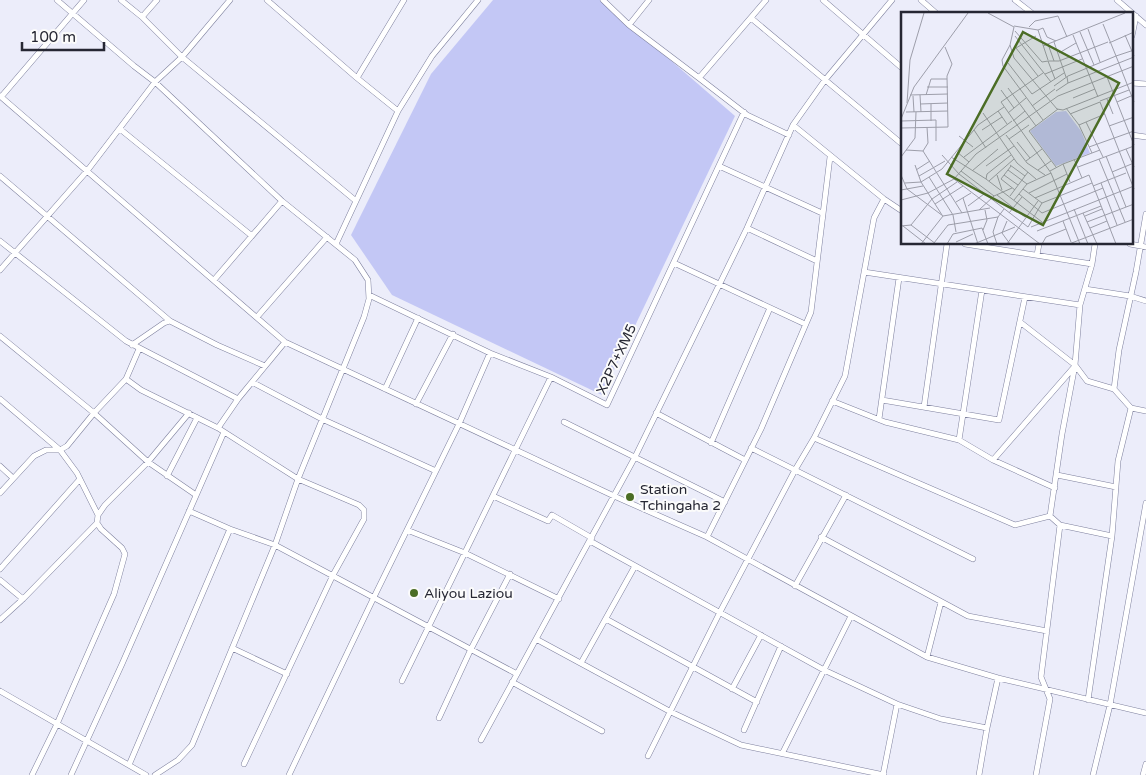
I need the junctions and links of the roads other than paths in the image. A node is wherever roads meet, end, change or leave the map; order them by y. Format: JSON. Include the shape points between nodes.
{"nodes":[{"id":1,"x":56,"y":0,"type":"edge"},
{"id":2,"x":84,"y":0,"type":"edge"},
{"id":3,"x":121,"y":0,"type":"edge"},
{"id":4,"x":157,"y":0,"type":"edge"},
{"id":5,"x":230,"y":0,"type":"edge"},
{"id":6,"x":267,"y":0,"type":"edge"},
{"id":7,"x":404,"y":0,"type":"edge"},
{"id":8,"x":478,"y":0,"type":"edge"},
{"id":9,"x":602,"y":0,"type":"edge"},
{"id":10,"x":649,"y":0,"type":"edge"},
{"id":11,"x":766,"y":0,"type":"edge"},
{"id":12,"x":823,"y":0,"type":"edge"},
{"id":13,"x":892,"y":0,"type":"edge"},
{"id":14,"x":921,"y":0,"type":"edge"},
{"id":15,"x":1015,"y":0,"type":"edge"},
{"id":16,"x":1117,"y":0,"type":"edge"},
{"id":17,"x":935,"y":12,"type":"edge"},
{"id":18,"x":1030,"y":12,"type":"edge"},
{"id":19,"x":1131,"y":12,"type":"edge"},
{"id":20,"x":73,"y":14,"type":"junction"},
{"id":21,"x":1136,"y":16,"type":"joint"},
{"id":22,"x":142,"y":17,"type":"junction"},
{"id":23,"x":751,"y":18,"type":"junction"},
{"id":24,"x":629,"y":25,"type":"junction"},
{"id":25,"x":1146,"y":25,"type":"edge"},
{"id":26,"x":1134,"y":26,"type":"edge"},
{"id":27,"x":864,"y":34,"type":"junction"},
{"id":28,"x":182,"y":57,"type":"junction"},
{"id":29,"x":901,"y":67,"type":"edge"},
{"id":30,"x":357,"y":78,"type":"junction"},
{"id":31,"x":699,"y":78,"type":"junction"},
{"id":32,"x":825,"y":80,"type":"junction"},
{"id":33,"x":155,"y":82,"type":"junction"},
{"id":34,"x":1,"y":96,"type":"edge"},
{"id":35,"x":398,"y":111,"type":"junction"},
{"id":36,"x":744,"y":112,"type":"junction"},
{"id":37,"x":793,"y":125,"type":"junction"},
{"id":38,"x":120,"y":129,"type":"junction"},
{"id":39,"x":789,"y":135,"type":"junction"},
{"id":40,"x":901,"y":143,"type":"edge"},
{"id":41,"x":830,"y":156,"type":"junction"},
{"id":42,"x":719,"y":166,"type":"junction"},
{"id":43,"x":87,"y":171,"type":"junction"},
{"id":44,"x":0,"y":176,"type":"edge"},
{"id":45,"x":765,"y":187,"type":"junction"},
{"id":46,"x":884,"y":199,"type":"junction"},
{"id":47,"x":282,"y":201,"type":"junction"},
{"id":48,"x":356,"y":201,"type":"junction"},
{"id":49,"x":901,"y":210,"type":"edge"},
{"id":50,"x":822,"y":213,"type":"junction"},
{"id":51,"x":1146,"y":214,"type":"edge"},
{"id":52,"x":48,"y":215,"type":"junction"},
{"id":53,"x":747,"y":228,"type":"junction"},
{"id":54,"x":252,"y":236,"type":"junction"},
{"id":55,"x":327,"y":237,"type":"junction"},
{"id":56,"x":0,"y":241,"type":"edge"},
{"id":57,"x":336,"y":244,"type":"junction"},
{"id":58,"x":946,"y":245,"type":"edge"},
{"id":59,"x":1039,"y":245,"type":"edge"},
{"id":60,"x":1095,"y":245,"type":"edge"},
{"id":61,"x":989,"y":246,"type":"edge"},
{"id":62,"x":1143,"y":246,"type":"edge"},
{"id":63,"x":15,"y":252,"type":"junction"},
{"id":64,"x":1037,"y":256,"type":"junction"},
{"id":65,"x":817,"y":261,"type":"junction"},
{"id":66,"x":674,"y":263,"type":"junction"},
{"id":67,"x":1092,"y":264,"type":"junction"},
{"id":68,"x":0,"y":270,"type":"edge"},
{"id":69,"x":864,"y":272,"type":"junction"},
{"id":70,"x":899,"y":278,"type":"junction"},
{"id":71,"x":214,"y":280,"type":"junction"},
{"id":72,"x":718,"y":284,"type":"junction"},
{"id":73,"x":941,"y":284,"type":"junction"},
{"id":74,"x":1085,"y":288,"type":"junction"},
{"id":75,"x":982,"y":290,"type":"junction"},
{"id":76,"x":369,"y":295,"type":"junction"},
{"id":77,"x":1130,"y":296,"type":"junction"},
{"id":78,"x":1026,"y":297,"type":"junction"},
{"id":79,"x":1146,"y":301,"type":"edge"},
{"id":80,"x":1080,"y":305,"type":"junction"},
{"id":81,"x":770,"y":308,"type":"junction"},
{"id":82,"x":257,"y":317,"type":"junction"},
{"id":83,"x":418,"y":318,"type":"junction"},
{"id":84,"x":170,"y":321,"type":"junction"},
{"id":85,"x":1020,"y":322,"type":"junction"},
{"id":86,"x":805,"y":324,"type":"junction"},
{"id":87,"x":453,"y":334,"type":"junction"},
{"id":88,"x":0,"y":336,"type":"edge"},
{"id":89,"x":286,"y":342,"type":"junction"},
{"id":90,"x":132,"y":345,"type":"junction"},
{"id":91,"x":140,"y":349,"type":"junction"},
{"id":92,"x":490,"y":353,"type":"junction"},
{"id":93,"x":1075,"y":365,"type":"junction"},
{"id":94,"x":265,"y":366,"type":"junction"},
{"id":95,"x":342,"y":369,"type":"junction"},
{"id":96,"x":551,"y":377,"type":"junction"},
{"id":97,"x":126,"y":379,"type":"junction"},
{"id":98,"x":252,"y":382,"type":"junction"},
{"id":99,"x":1114,"y":388,"type":"junction"},
{"id":100,"x":385,"y":389,"type":"junction"},
{"id":101,"x":0,"y":399,"type":"edge"},
{"id":102,"x":238,"y":399,"type":"junction"},
{"id":103,"x":882,"y":400,"type":"junction"},
{"id":104,"x":832,"y":401,"type":"junction"},
{"id":105,"x":416,"y":404,"type":"junction"},
{"id":106,"x":924,"y":407,"type":"junction"},
{"id":107,"x":1131,"y":408,"type":"junction"},
{"id":108,"x":1146,"y":411,"type":"edge"},
{"id":109,"x":94,"y":412,"type":"junction"},
{"id":110,"x":189,"y":413,"type":"junction"},
{"id":111,"x":656,"y":413,"type":"junction"},
{"id":112,"x":963,"y":413,"type":"junction"},
{"id":113,"x":197,"y":418,"type":"junction"},
{"id":114,"x":322,"y":419,"type":"junction"},
{"id":115,"x":879,"y":419,"type":"junction"},
{"id":116,"x":564,"y":422,"type":"dead end"},
{"id":117,"x":459,"y":424,"type":"junction"},
{"id":118,"x":218,"y":428,"type":"junction"},
{"id":119,"x":224,"y":432,"type":"junction"},
{"id":120,"x":814,"y":438,"type":"junction"},
{"id":121,"x":959,"y":440,"type":"junction"},
{"id":122,"x":711,"y":443,"type":"junction"},
{"id":123,"x":751,"y":448,"type":"junction"},
{"id":124,"x":60,"y":450,"type":"junction"},
{"id":125,"x":515,"y":450,"type":"junction"},
{"id":126,"x":635,"y":457,"type":"junction"},
{"id":127,"x":745,"y":460,"type":"junction"},
{"id":128,"x":993,"y":460,"type":"junction"},
{"id":129,"x":148,"y":462,"type":"junction"},
{"id":130,"x":0,"y":466,"type":"edge"},
{"id":131,"x":794,"y":470,"type":"junction"},
{"id":132,"x":436,"y":471,"type":"junction"},
{"id":133,"x":1057,"y":475,"type":"junction"},
{"id":134,"x":167,"y":476,"type":"junction"},
{"id":135,"x":13,"y":478,"type":"junction"},
{"id":136,"x":80,"y":479,"type":"junction"},
{"id":137,"x":298,"y":479,"type":"junction"},
{"id":138,"x":1116,"y":487,"type":"junction"},
{"id":139,"x":1055,"y":488,"type":"junction"},
{"id":140,"x":0,"y":493,"type":"edge"},
{"id":141,"x":846,"y":494,"type":"junction"},
{"id":142,"x":196,"y":495,"type":"junction"},
{"id":143,"x":493,"y":496,"type":"junction"},
{"id":144,"x":614,"y":496,"type":"junction"},
{"id":145,"x":725,"y":502,"type":"junction"},
{"id":146,"x":1146,"y":503,"type":"edge"},
{"id":147,"x":189,"y":511,"type":"junction"},
{"id":148,"x":98,"y":515,"type":"junction"},
{"id":149,"x":1050,"y":516,"type":"junction"},
{"id":150,"x":97,"y":522,"type":"junction"},
{"id":151,"x":1060,"y":525,"type":"junction"},
{"id":152,"x":230,"y":529,"type":"junction"},
{"id":153,"x":407,"y":530,"type":"junction"},
{"id":154,"x":1112,"y":536,"type":"junction"},
{"id":155,"x":707,"y":537,"type":"junction"},
{"id":156,"x":821,"y":537,"type":"junction"},
{"id":157,"x":591,"y":540,"type":"junction"},
{"id":158,"x":1139,"y":543,"type":"junction"},
{"id":159,"x":1146,"y":544,"type":"edge"},
{"id":160,"x":275,"y":545,"type":"junction"},
{"id":161,"x":465,"y":553,"type":"junction"},
{"id":162,"x":748,"y":559,"type":"junction"},
{"id":163,"x":973,"y":559,"type":"dead end"},
{"id":164,"x":635,"y":566,"type":"junction"},
{"id":165,"x":0,"y":569,"type":"edge"},
{"id":166,"x":510,"y":574,"type":"junction"},
{"id":167,"x":333,"y":575,"type":"junction"},
{"id":168,"x":0,"y":580,"type":"edge"},
{"id":169,"x":795,"y":586,"type":"junction"},
{"id":170,"x":374,"y":597,"type":"junction"},
{"id":171,"x":23,"y":599,"type":"junction"},
{"id":172,"x":559,"y":599,"type":"junction"},
{"id":173,"x":941,"y":602,"type":"junction"},
{"id":174,"x":720,"y":612,"type":"junction"},
{"id":175,"x":851,"y":616,"type":"junction"},
{"id":176,"x":606,"y":619,"type":"junction"},
{"id":177,"x":0,"y":620,"type":"edge"},
{"id":178,"x":428,"y":626,"type":"junction"},
{"id":179,"x":1047,"y":630,"type":"junction"},
{"id":180,"x":761,"y":635,"type":"junction"},
{"id":181,"x":536,"y":639,"type":"junction"},
{"id":182,"x":781,"y":646,"type":"junction"},
{"id":183,"x":232,"y":648,"type":"junction"},
{"id":184,"x":471,"y":650,"type":"junction"},
{"id":185,"x":927,"y":657,"type":"junction"},
{"id":186,"x":581,"y":663,"type":"junction"},
{"id":187,"x":693,"y":668,"type":"junction"},
{"id":188,"x":824,"y":670,"type":"junction"},
{"id":189,"x":287,"y":674,"type":"junction"},
{"id":190,"x":516,"y":674,"type":"junction"},
{"id":191,"x":998,"y":678,"type":"junction"},
{"id":192,"x":402,"y":681,"type":"dead end"},
{"id":193,"x":512,"y":682,"type":"junction"},
{"id":194,"x":732,"y":689,"type":"junction"},
{"id":195,"x":1046,"y":690,"type":"junction"},
{"id":196,"x":0,"y":691,"type":"edge"},
{"id":197,"x":1088,"y":700,"type":"junction"},
{"id":198,"x":757,"y":702,"type":"junction"},
{"id":199,"x":897,"y":704,"type":"junction"},
{"id":200,"x":1110,"y":705,"type":"junction"},
{"id":201,"x":671,"y":712,"type":"junction"},
{"id":202,"x":1146,"y":713,"type":"edge"},
{"id":203,"x":439,"y":718,"type":"dead end"},
{"id":204,"x":57,"y":724,"type":"junction"},
{"id":205,"x":986,"y":728,"type":"junction"},
{"id":206,"x":744,"y":730,"type":"dead end"},
{"id":207,"x":602,"y":731,"type":"dead end"},
{"id":208,"x":481,"y":740,"type":"dead end"},
{"id":209,"x":87,"y":741,"type":"junction"},
{"id":210,"x":783,"y":752,"type":"junction"},
{"id":211,"x":648,"y":756,"type":"dead end"},
{"id":212,"x":244,"y":764,"type":"dead end"},
{"id":213,"x":1146,"y":764,"type":"edge"},
{"id":214,"x":129,"y":765,"type":"junction"},
{"id":215,"x":32,"y":775,"type":"edge"},
{"id":216,"x":71,"y":775,"type":"edge"},
{"id":217,"x":146,"y":775,"type":"edge"},
{"id":218,"x":155,"y":775,"type":"edge"},
{"id":219,"x":289,"y":775,"type":"edge"},
{"id":220,"x":884,"y":775,"type":"edge"},
{"id":221,"x":978,"y":775,"type":"edge"},
{"id":222,"x":1036,"y":775,"type":"edge"},
{"id":223,"x":1093,"y":775,"type":"edge"},
{"id":224,"x":1143,"y":775,"type":"edge"}],
"edges":[{"from":1,"to":20,"type":"street"},
{"from":2,"to":20,"type":"street"},
{"from":3,"to":22,"type":"street"},
{"from":4,"to":22,"type":"street"},
{"from":5,"to":28,"type":"street"},
{"from":6,"to":30,"type":"street"},
{"from":7,"to":30,"type":"street"},
{"from":8,"to":35,"type":"street","via":[[432,56]]},
{"from":9,"to":24,"type":"street"},
{"from":10,"to":24,"type":"street"},
{"from":11,"to":23,"type":"street"},
{"from":12,"to":27,"type":"street"},
{"from":13,"to":27,"type":"street"},
{"from":14,"to":17,"type":"street"},
{"from":15,"to":18,"type":"street"},
{"from":16,"to":19,"type":"street"},
{"from":20,"to":33,"type":"street"},
{"from":20,"to":34,"type":"street"},
{"from":21,"to":25,"type":"street"},
{"from":21,"to":26,"type":"street"},
{"from":22,"to":28,"type":"street"},
{"from":23,"to":31,"type":"street"},
{"from":23,"to":32,"type":"street"},
{"from":24,"to":31,"type":"street"},
{"from":27,"to":29,"type":"street"},
{"from":27,"to":32,"type":"street"},
{"from":28,"to":33,"type":"street"},
{"from":28,"to":48,"type":"street"},
{"from":30,"to":35,"type":"street"},
{"from":31,"to":36,"type":"street"},
{"from":32,"to":37,"type":"street"},
{"from":32,"to":40,"type":"street"},
{"from":33,"to":38,"type":"street"},
{"from":33,"to":47,"type":"street"},
{"from":34,"to":43,"type":"street"},
{"from":35,"to":48,"type":"street"},
{"from":36,"to":39,"type":"street"},
{"from":36,"to":42,"type":"street","name":"X2P7+XM5"},
{"from":37,"to":39,"type":"street"},
{"from":37,"to":41,"type":"street"},
{"from":38,"to":43,"type":"street"},
{"from":38,"to":54,"type":"street"},
{"from":39,"to":45,"type":"street"},
{"from":41,"to":46,"type":"street"},
{"from":41,"to":50,"type":"street"},
{"from":42,"to":45,"type":"street"},
{"from":42,"to":66,"type":"street","name":"X2P7+XM5"},
{"from":43,"to":52,"type":"street"},
{"from":43,"to":71,"type":"street"},
{"from":44,"to":52,"type":"street"},
{"from":45,"to":50,"type":"street"},
{"from":45,"to":53,"type":"street"},
{"from":46,"to":49,"type":"street"},
{"from":46,"to":69,"type":"street","via":[[874,218]]},
{"from":47,"to":54,"type":"street"},
{"from":47,"to":55,"type":"street"},
{"from":48,"to":57,"type":"street"},
{"from":50,"to":65,"type":"street"},
{"from":51,"to":62,"type":"street"},
{"from":52,"to":63,"type":"street"},
{"from":52,"to":84,"type":"street"},
{"from":53,"to":65,"type":"street"},
{"from":53,"to":72,"type":"street"},
{"from":54,"to":71,"type":"street"},
{"from":55,"to":57,"type":"street"},
{"from":55,"to":82,"type":"street"},
{"from":56,"to":63,"type":"street"},
{"from":57,"to":76,"type":"street","via":[[355,260],[368,280]]},
{"from":58,"to":73,"type":"street"},
{"from":59,"to":64,"type":"street"},
{"from":60,"to":67,"type":"street"},
{"from":61,"to":64,"type":"street"},
{"from":62,"to":77,"type":"street"},
{"from":63,"to":68,"type":"street"},
{"from":63,"to":90,"type":"street"},
{"from":64,"to":67,"type":"street"},
{"from":65,"to":86,"type":"street","via":[[811,312]]},
{"from":66,"to":72,"type":"street"},
{"from":66,"to":96,"type":"street","name":"X2P7+XM5","via":[[607,405]]},
{"from":67,"to":74,"type":"street"},
{"from":69,"to":70,"type":"street"},
{"from":69,"to":104,"type":"street","via":[[845,376]]},
{"from":70,"to":73,"type":"street"},
{"from":70,"to":103,"type":"street"},
{"from":71,"to":82,"type":"street"},
{"from":72,"to":81,"type":"street"},
{"from":72,"to":111,"type":"street"},
{"from":73,"to":75,"type":"street"},
{"from":73,"to":106,"type":"street"},
{"from":74,"to":77,"type":"street"},
{"from":74,"to":80,"type":"street"},
{"from":75,"to":78,"type":"street"},
{"from":75,"to":112,"type":"street"},
{"from":76,"to":83,"type":"street","name":"X2P7+XM5"},
{"from":76,"to":95,"type":"street","via":[[364,317]]},
{"from":77,"to":79,"type":"street"},
{"from":77,"to":99,"type":"street"},
{"from":78,"to":80,"type":"street"},
{"from":78,"to":85,"type":"street"},
{"from":80,"to":93,"type":"street"},
{"from":81,"to":86,"type":"street"},
{"from":81,"to":122,"type":"street"},
{"from":82,"to":89,"type":"street"},
{"from":83,"to":87,"type":"street","name":"X2P7+XM5"},
{"from":83,"to":100,"type":"street"},
{"from":84,"to":90,"type":"street"},
{"from":84,"to":94,"type":"street"},
{"from":85,"to":93,"type":"street"},
{"from":85,"to":112,"type":"street","via":[[999,420]]},
{"from":86,"to":123,"type":"street"},
{"from":87,"to":92,"type":"street","name":"X2P7+XM5"},
{"from":87,"to":105,"type":"street"},
{"from":88,"to":109,"type":"street"},
{"from":89,"to":94,"type":"street"},
{"from":89,"to":95,"type":"street"},
{"from":90,"to":91,"type":"street"},
{"from":91,"to":97,"type":"street"},
{"from":91,"to":102,"type":"street"},
{"from":92,"to":96,"type":"street","name":"X2P7+XM5"},
{"from":92,"to":117,"type":"street"},
{"from":93,"to":99,"type":"street","via":[[1087,381]]},
{"from":93,"to":128,"type":"street"},
{"from":93,"to":133,"type":"street"},
{"from":94,"to":98,"type":"street"},
{"from":95,"to":100,"type":"street"},
{"from":95,"to":114,"type":"street"},
{"from":96,"to":125,"type":"street"},
{"from":97,"to":109,"type":"street"},
{"from":97,"to":110,"type":"street","via":[[141,390]]},
{"from":98,"to":102,"type":"street"},
{"from":98,"to":114,"type":"street"},
{"from":99,"to":107,"type":"street"},
{"from":100,"to":105,"type":"street"},
{"from":101,"to":124,"type":"street"},
{"from":102,"to":118,"type":"street"},
{"from":103,"to":106,"type":"street"},
{"from":103,"to":115,"type":"street"},
{"from":104,"to":115,"type":"street"},
{"from":104,"to":120,"type":"street"},
{"from":105,"to":117,"type":"street"},
{"from":106,"to":112,"type":"street"},
{"from":107,"to":108,"type":"street"},
{"from":107,"to":138,"type":"street","via":[[1118,460]]},
{"from":109,"to":124,"type":"street","via":[[67,446]]},
{"from":109,"to":129,"type":"street"},
{"from":110,"to":113,"type":"street"},
{"from":110,"to":129,"type":"street"},
{"from":111,"to":122,"type":"street"},
{"from":111,"to":126,"type":"street"},
{"from":112,"to":121,"type":"street"},
{"from":113,"to":118,"type":"street"},
{"from":113,"to":134,"type":"street"},
{"from":114,"to":132,"type":"street"},
{"from":114,"to":137,"type":"street"},
{"from":115,"to":121,"type":"street"},
{"from":116,"to":126,"type":"street"},
{"from":117,"to":125,"type":"street"},
{"from":117,"to":132,"type":"street"},
{"from":118,"to":119,"type":"street"},
{"from":119,"to":137,"type":"street"},
{"from":119,"to":142,"type":"street"},
{"from":120,"to":131,"type":"street"},
{"from":120,"to":149,"type":"street","via":[[1015,525]]},
{"from":121,"to":128,"type":"street"},
{"from":122,"to":127,"type":"street"},
{"from":123,"to":127,"type":"street"},
{"from":123,"to":131,"type":"street"},
{"from":124,"to":135,"type":"street","via":[[46,450],[34,456]]},
{"from":124,"to":136,"type":"street"},
{"from":125,"to":143,"type":"street"},
{"from":125,"to":144,"type":"street"},
{"from":126,"to":144,"type":"street"},
{"from":126,"to":145,"type":"street"},
{"from":127,"to":145,"type":"street"},
{"from":128,"to":139,"type":"street"},
{"from":129,"to":134,"type":"street"},
{"from":129,"to":148,"type":"street"},
{"from":130,"to":135,"type":"street"},
{"from":131,"to":141,"type":"street"},
{"from":131,"to":162,"type":"street"},
{"from":132,"to":153,"type":"street"},
{"from":133,"to":138,"type":"street"},
{"from":133,"to":139,"type":"street"},
{"from":134,"to":142,"type":"street"},
{"from":135,"to":140,"type":"street"},
{"from":136,"to":148,"type":"street"},
{"from":136,"to":165,"type":"street"},
{"from":137,"to":160,"type":"street"},
{"from":137,"to":167,"type":"street","via":[[364,510],[364,519]]},
{"from":138,"to":154,"type":"street"},
{"from":139,"to":149,"type":"street"},
{"from":141,"to":156,"type":"street"},
{"from":141,"to":163,"type":"street"},
{"from":142,"to":147,"type":"street"},
{"from":143,"to":157,"type":"street","via":[[548,521],[552,515]]},
{"from":143,"to":161,"type":"street"},
{"from":144,"to":155,"type":"street"},
{"from":144,"to":157,"type":"street"},
{"from":145,"to":155,"type":"street"},
{"from":146,"to":158,"type":"street"},
{"from":147,"to":152,"type":"street"},
{"from":147,"to":209,"type":"street"},
{"from":148,"to":150,"type":"street"},
{"from":149,"to":151,"type":"street"},
{"from":150,"to":171,"type":"street"},
{"from":150,"to":204,"type":"street","via":[[125,554],[114,594]]},
{"from":151,"to":154,"type":"street"},
{"from":151,"to":179,"type":"street"},
{"from":152,"to":160,"type":"street"},
{"from":152,"to":214,"type":"street"},
{"from":153,"to":161,"type":"street"},
{"from":153,"to":170,"type":"street"},
{"from":154,"to":197,"type":"street"},
{"from":155,"to":162,"type":"street"},
{"from":156,"to":169,"type":"street"},
{"from":156,"to":173,"type":"street"},
{"from":157,"to":164,"type":"street"},
{"from":157,"to":172,"type":"street"},
{"from":158,"to":159,"type":"street"},
{"from":158,"to":200,"type":"street"},
{"from":160,"to":167,"type":"street"},
{"from":160,"to":183,"type":"street"},
{"from":161,"to":166,"type":"street"},
{"from":161,"to":178,"type":"street"},
{"from":162,"to":169,"type":"street"},
{"from":162,"to":174,"type":"street"},
{"from":164,"to":174,"type":"street"},
{"from":164,"to":176,"type":"street"},
{"from":166,"to":172,"type":"street"},
{"from":166,"to":184,"type":"street"},
{"from":167,"to":170,"type":"street"},
{"from":167,"to":189,"type":"street"},
{"from":168,"to":171,"type":"street"},
{"from":169,"to":175,"type":"street"},
{"from":170,"to":178,"type":"street"},
{"from":170,"to":219,"type":"street"},
{"from":171,"to":177,"type":"street"},
{"from":172,"to":181,"type":"street"},
{"from":173,"to":179,"type":"street","via":[[968,616]]},
{"from":173,"to":185,"type":"street"},
{"from":174,"to":180,"type":"street"},
{"from":174,"to":187,"type":"street"},
{"from":175,"to":185,"type":"street"},
{"from":175,"to":188,"type":"street"},
{"from":176,"to":186,"type":"street"},
{"from":176,"to":187,"type":"street"},
{"from":178,"to":184,"type":"street"},
{"from":178,"to":192,"type":"street"},
{"from":179,"to":195,"type":"street","via":[[1041,677]]},
{"from":180,"to":182,"type":"street"},
{"from":180,"to":194,"type":"street"},
{"from":181,"to":186,"type":"street"},
{"from":181,"to":190,"type":"street"},
{"from":182,"to":188,"type":"street"},
{"from":182,"to":198,"type":"street"},
{"from":183,"to":189,"type":"street"},
{"from":183,"to":218,"type":"street","via":[[192,745],[178,760]]},
{"from":184,"to":190,"type":"street"},
{"from":184,"to":203,"type":"street"},
{"from":185,"to":191,"type":"street"},
{"from":186,"to":201,"type":"street"},
{"from":187,"to":194,"type":"street"},
{"from":187,"to":201,"type":"street"},
{"from":188,"to":199,"type":"street"},
{"from":188,"to":210,"type":"street"},
{"from":189,"to":212,"type":"street"},
{"from":190,"to":193,"type":"street"},
{"from":191,"to":195,"type":"street"},
{"from":191,"to":205,"type":"street"},
{"from":193,"to":207,"type":"street"},
{"from":193,"to":208,"type":"street"},
{"from":194,"to":198,"type":"street"},
{"from":195,"to":197,"type":"street"},
{"from":195,"to":222,"type":"street","via":[[1050,699]]},
{"from":196,"to":204,"type":"street"},
{"from":197,"to":200,"type":"street"},
{"from":198,"to":206,"type":"street"},
{"from":199,"to":205,"type":"street","via":[[942,719]]},
{"from":199,"to":220,"type":"street"},
{"from":200,"to":202,"type":"street"},
{"from":200,"to":223,"type":"street"},
{"from":201,"to":210,"type":"street","via":[[741,745]]},
{"from":201,"to":211,"type":"street"},
{"from":204,"to":209,"type":"street"},
{"from":204,"to":215,"type":"street"},
{"from":205,"to":221,"type":"street"},
{"from":209,"to":214,"type":"street"},
{"from":209,"to":216,"type":"street"},
{"from":210,"to":220,"type":"street"},
{"from":213,"to":224,"type":"street"},
{"from":214,"to":217,"type":"street"}]}
